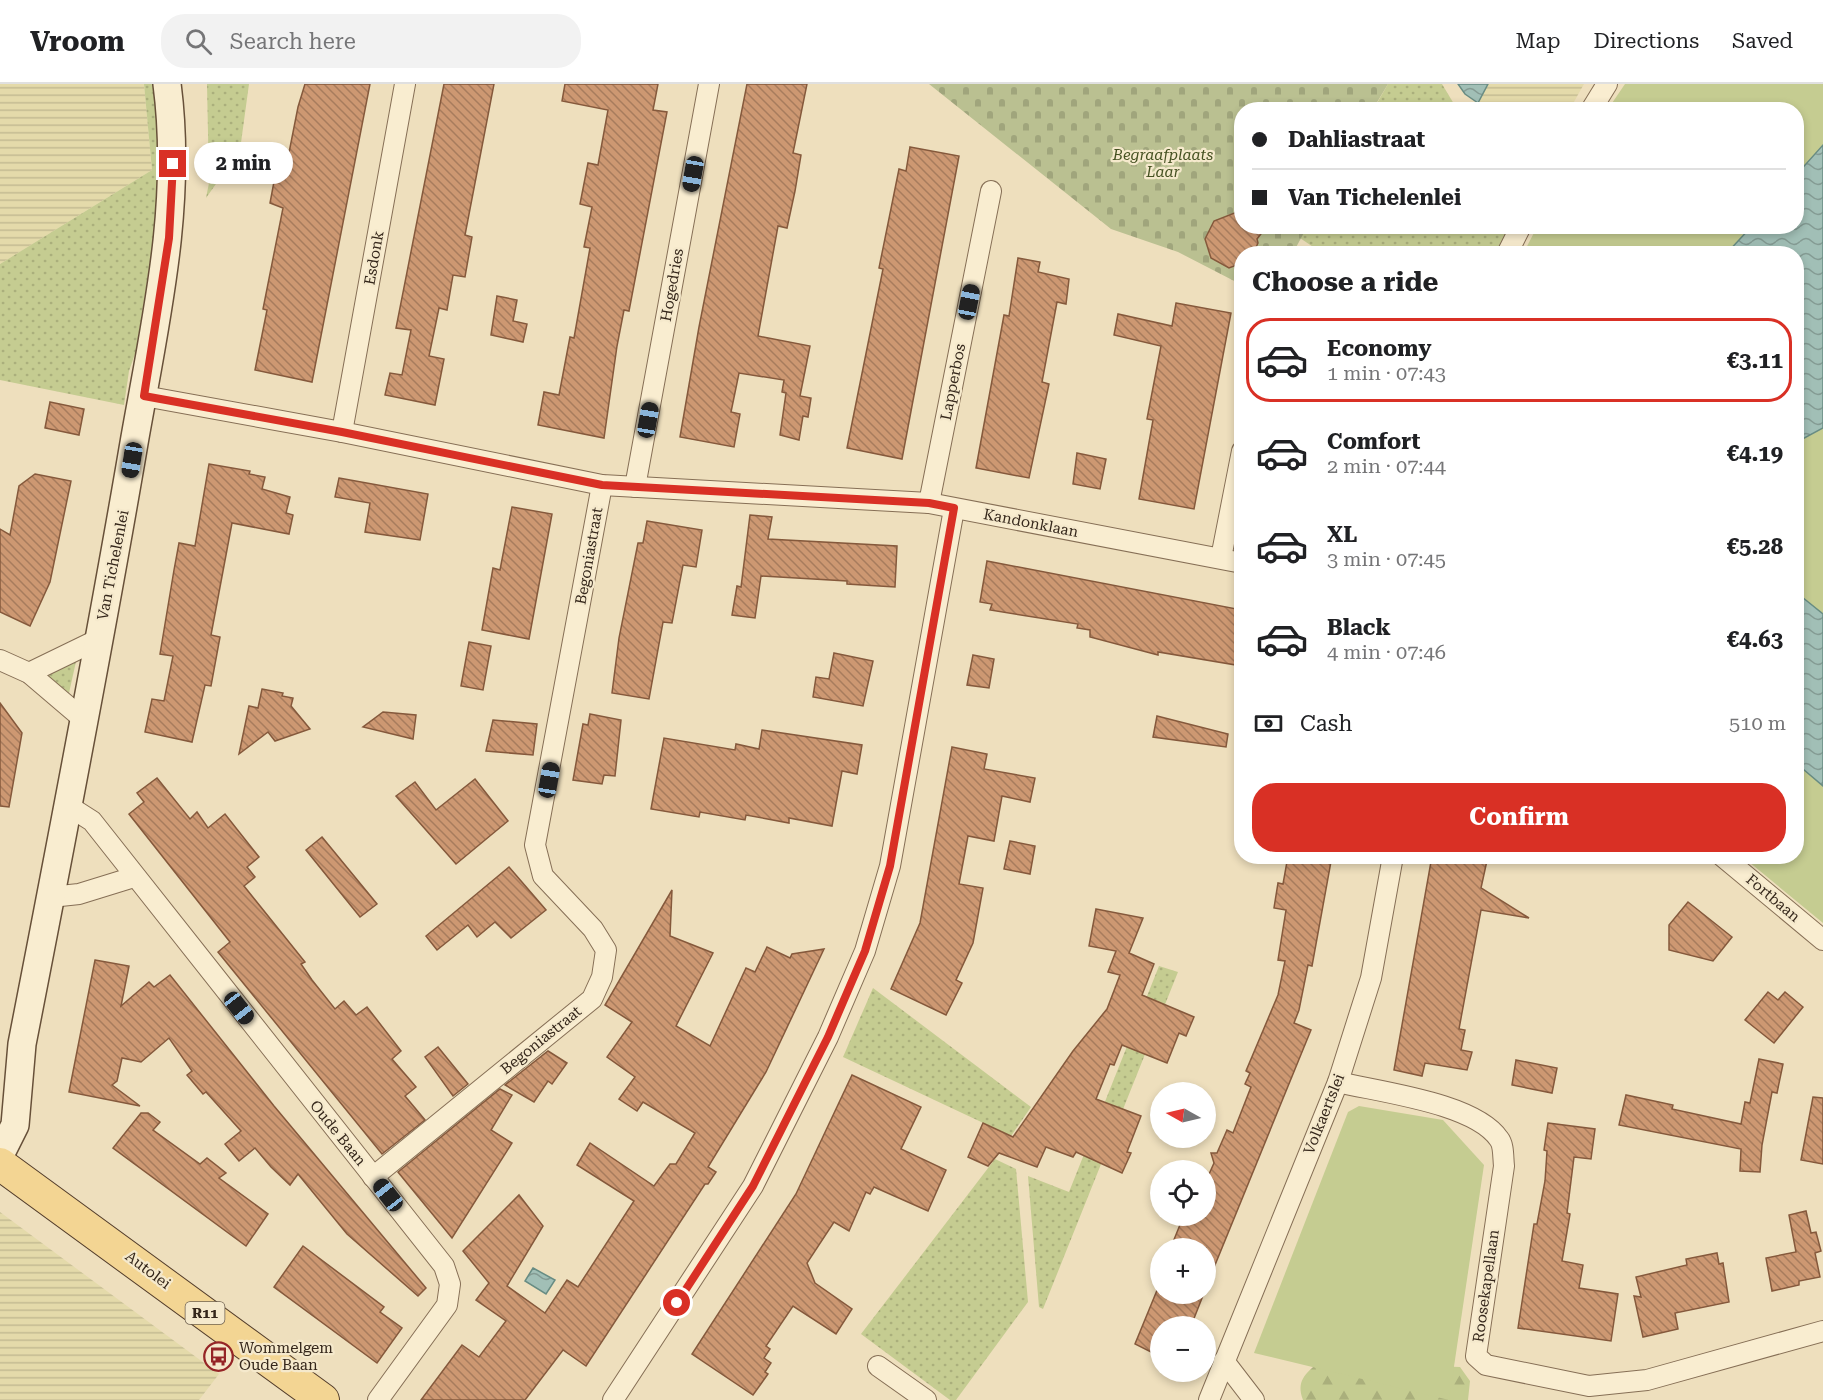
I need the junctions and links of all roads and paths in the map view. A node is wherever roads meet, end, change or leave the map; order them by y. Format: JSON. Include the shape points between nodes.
{"nodes":[{"id":1,"x":167,"y":84,"type":"edge"},
{"id":2,"x":405,"y":84,"type":"edge"},
{"id":3,"x":709,"y":84,"type":"edge"},
{"id":4,"x":1606,"y":84,"type":"edge"},
{"id":5,"x":1596,"y":102,"type":"edge"},
{"id":6,"x":991,"y":191,"type":"dead end"},
{"id":7,"x":144,"y":396,"type":"junction"},
{"id":8,"x":342,"y":432,"type":"junction"},
{"id":9,"x":602,"y":485,"type":"junction"},
{"id":10,"x":635,"y":487,"type":"junction"},
{"id":11,"x":1234,"y":492,"type":"edge"},
{"id":12,"x":929,"y":503,"type":"junction"},
{"id":13,"x":954,"y":508,"type":"junction"},
{"id":14,"x":1221,"y":558,"type":"junction"},
{"id":15,"x":1234,"y":561,"type":"edge"},
{"id":16,"x":99,"y":639,"type":"junction"},
{"id":17,"x":0,"y":660,"type":"edge"},
{"id":18,"x":29,"y":673,"type":"junction"},
{"id":19,"x":83,"y":719,"type":"junction"},
{"id":20,"x":67,"y":805,"type":"junction"},
{"id":21,"x":1392,"y":864,"type":"edge"},
{"id":22,"x":1732,"y":864,"type":"edge"},
{"id":23,"x":134,"y":877,"type":"junction"},
{"id":24,"x":51,"y":897,"type":"junction"},
{"id":25,"x":1823,"y":940,"type":"edge"},
{"id":26,"x":22,"y":1044,"type":"junction"},
{"id":27,"x":0,"y":1080,"type":"edge"},
{"id":28,"x":1338,"y":1082,"type":"junction"},
{"id":29,"x":0,"y":1155,"type":"edge"},
{"id":30,"x":0,"y":1164,"type":"edge"},
{"id":31,"x":374,"y":1177,"type":"junction"},
{"id":32,"x":1823,"y":1331,"type":"edge"},
{"id":33,"x":1224,"y":1361,"type":"junction"},
{"id":34,"x":878,"y":1366,"type":"dead end"},
{"id":35,"x":323,"y":1400,"type":"edge"},
{"id":36,"x":378,"y":1400,"type":"edge"},
{"id":37,"x":613,"y":1400,"type":"edge"},
{"id":38,"x":926,"y":1400,"type":"edge"},
{"id":39,"x":1209,"y":1400,"type":"edge"},
{"id":40,"x":1254,"y":1400,"type":"edge"}],
"edges":[{"from":1,"to":7,"type":"street","name":"Van Tichelenlei","via":[[174,183]]},
{"from":2,"to":8,"type":"street","name":"Esdonk"},
{"from":3,"to":10,"type":"street","name":"Hogedries"},
{"from":4,"to":5,"type":"street"},
{"from":6,"to":12,"type":"street","name":"Lapperbos"},
{"from":7,"to":8,"type":"street","name":"Kandonklaan"},
{"from":7,"to":16,"type":"street","name":"Van Tichelenlei"},
{"from":8,"to":9,"type":"street","name":"Kandonklaan"},
{"from":9,"to":10,"type":"street","name":"Kandonklaan"},
{"from":9,"to":31,"type":"street","name":"Begoniastraat","via":[[535,845],[543,876],[593,929],[606,950],[602,977],[592,999]]},
{"from":10,"to":12,"type":"street","name":"Kandonklaan"},
{"from":11,"to":14,"type":"street"},
{"from":12,"to":13,"type":"street","name":"Kandonklaan"},
{"from":13,"to":14,"type":"street","name":"Kandonklaan"},
{"from":13,"to":37,"type":"street","via":[[890,866],[865,951],[828,1037],[753,1186]]},
{"from":14,"to":15,"type":"street","name":"Kandonklaan"},
{"from":16,"to":18,"type":"street"},
{"from":16,"to":19,"type":"street","name":"Van Tichelenlei"},
{"from":17,"to":18,"type":"street"},
{"from":18,"to":19,"type":"street"},
{"from":19,"to":20,"type":"street","name":"Van Tichelenlei"},
{"from":20,"to":23,"type":"street","name":"Oude Baan","via":[[92,821]]},
{"from":20,"to":24,"type":"street","name":"Van Tichelenlei"},
{"from":21,"to":28,"type":"street","name":"Volkaertslei","via":[[1371,978]]},
{"from":22,"to":25,"type":"street","name":"Fortbaan"},
{"from":23,"to":24,"type":"street","via":[[79,894]]},
{"from":23,"to":31,"type":"street","name":"Oude Baan"},
{"from":24,"to":26,"type":"street","name":"Van Tichelenlei"},
{"from":26,"to":27,"type":"street","name":"Van Tichelenlei"},
{"from":26,"to":29,"type":"street","name":"Van Tichelenlei","via":[[15,1125]]},
{"from":28,"to":32,"type":"street","name":"Roosekapellaan","via":[[1457,1109],[1501,1140],[1504,1166],[1476,1356],[1486,1365],[1589,1386],[1621,1383],[1647,1380]]},
{"from":28,"to":33,"type":"street","name":"Volkaertslei"},
{"from":30,"to":35,"type":"main road","name":"Autolei","number":"R11"},
{"from":31,"to":36,"type":"street","name":"Oude Baan","via":[[444,1266],[450,1284],[447,1305]]},
{"from":33,"to":39,"type":"street","name":"Volkaertslei"},
{"from":33,"to":40,"type":"street"},
{"from":34,"to":38,"type":"street"}]}
